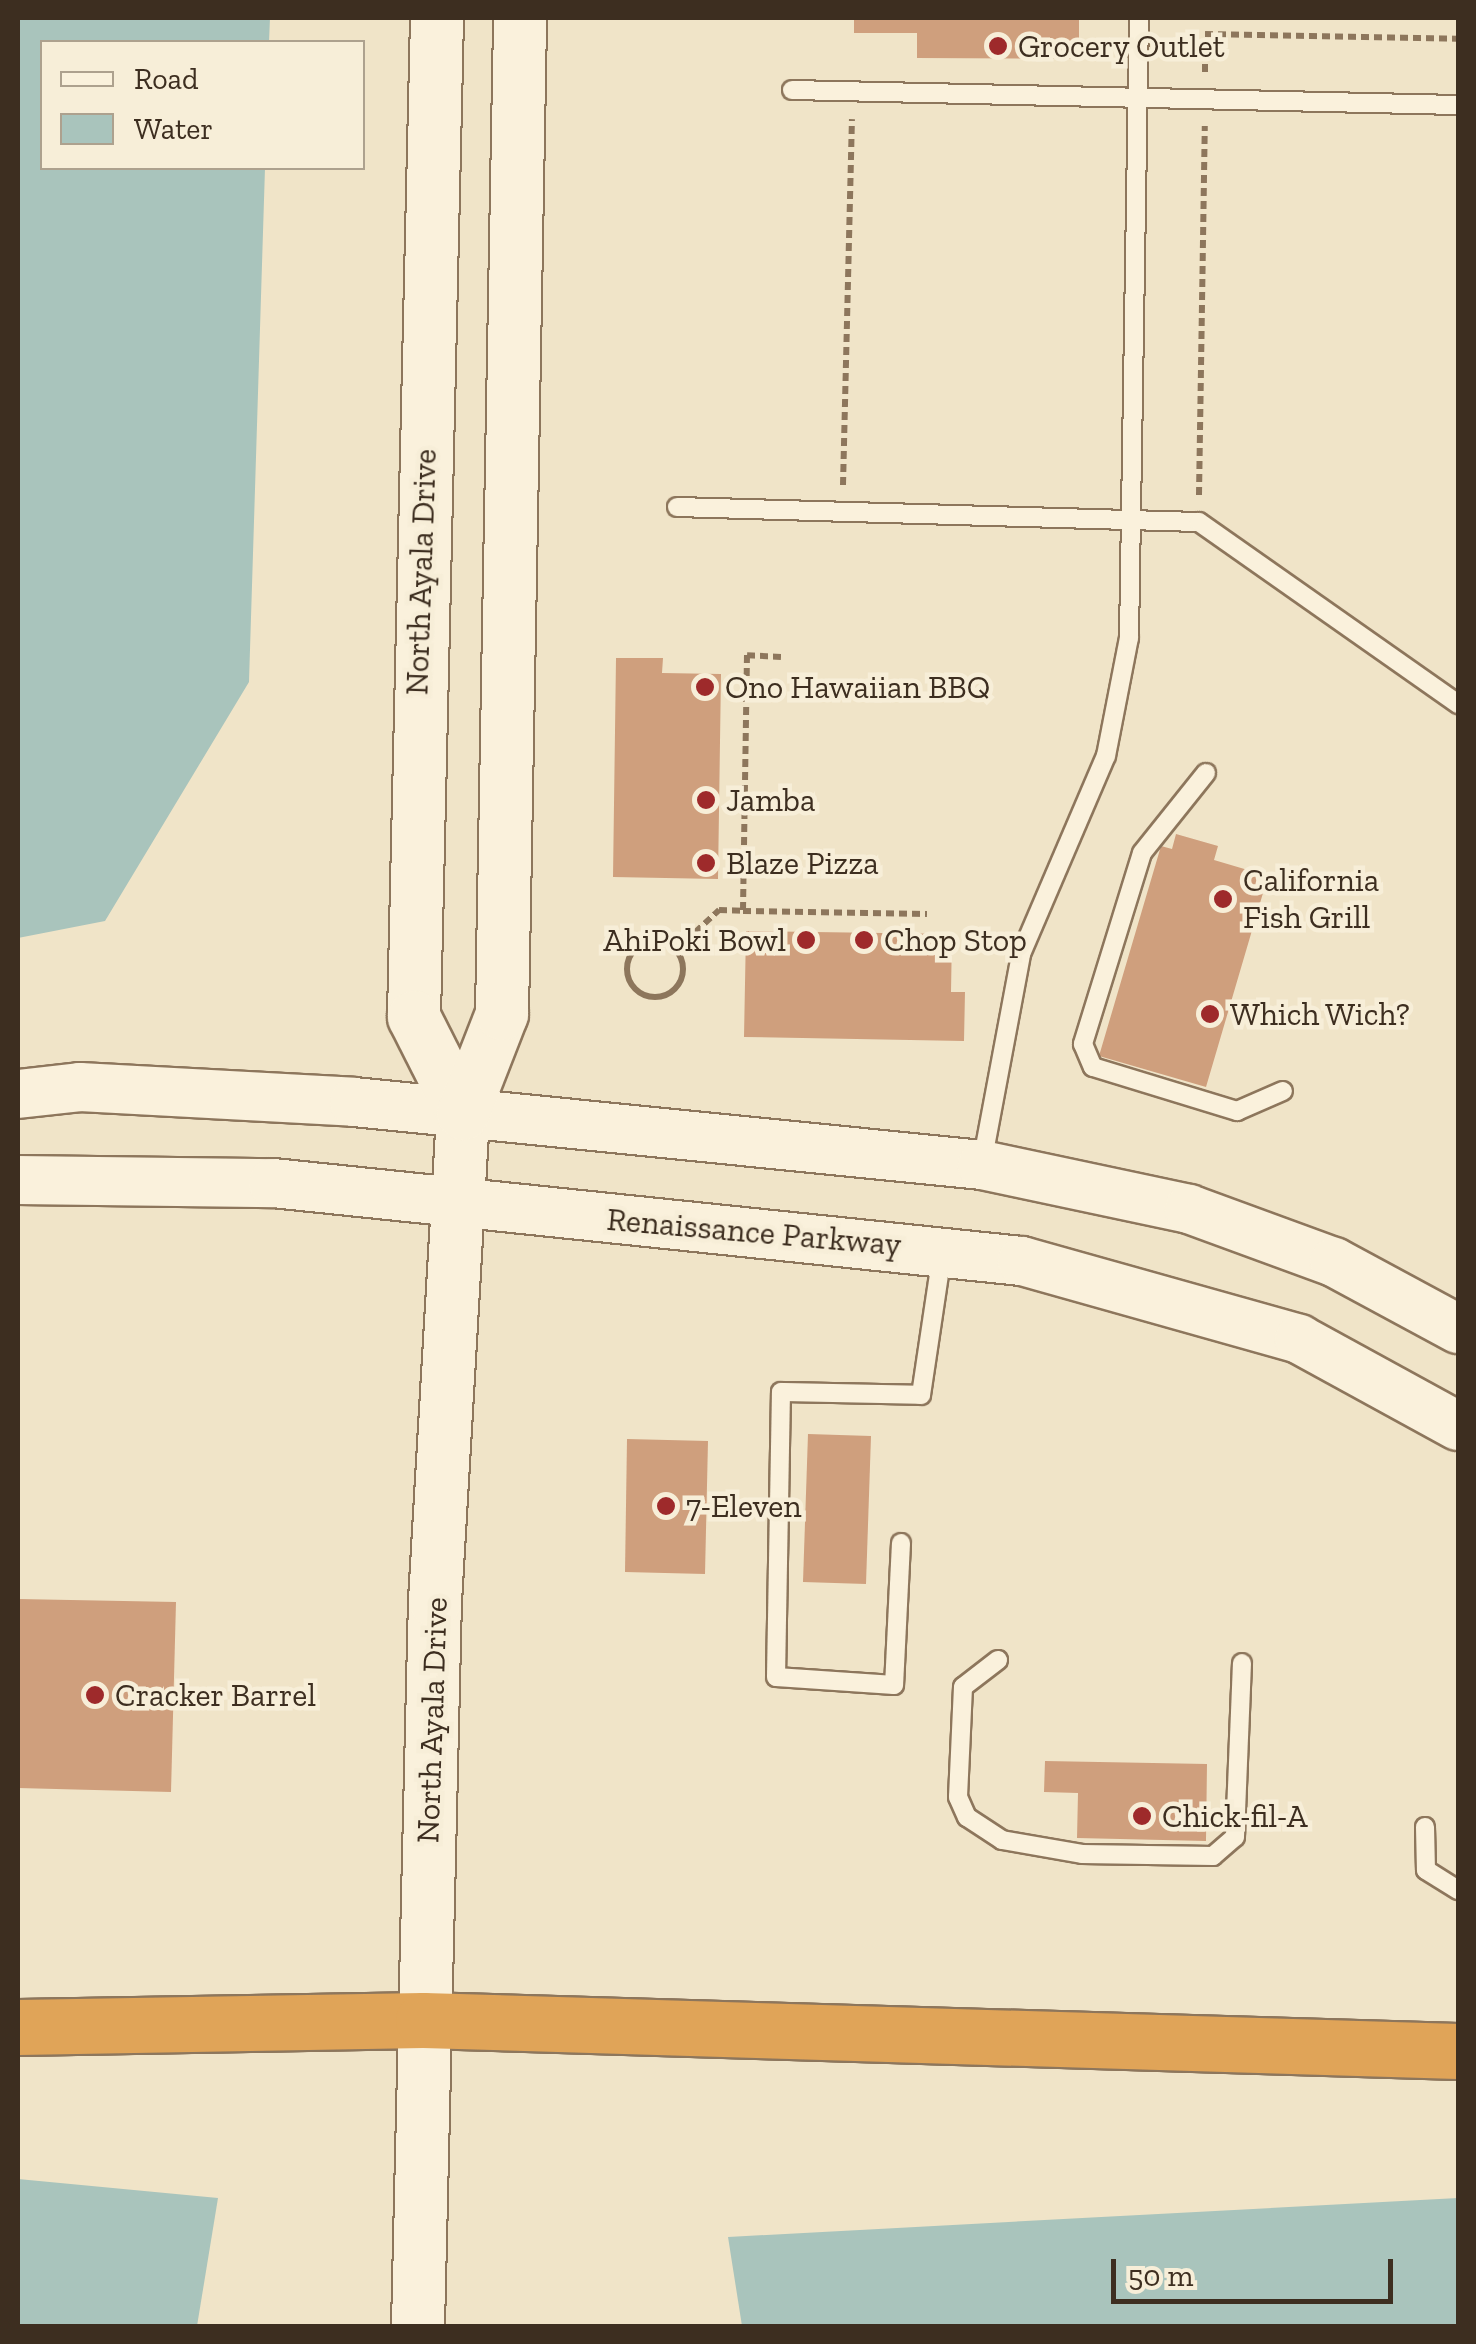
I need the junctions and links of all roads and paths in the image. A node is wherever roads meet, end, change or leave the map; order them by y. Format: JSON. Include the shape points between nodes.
{"nodes":[{"id":1,"x":437,"y":18,"type":"edge"},
{"id":2,"x":520,"y":18,"type":"edge"},
{"id":3,"x":1139,"y":18,"type":"edge"},
{"id":4,"x":1458,"y":39,"type":"edge"},
{"id":5,"x":1205,"y":72,"type":"dead end"},
{"id":6,"x":792,"y":90,"type":"dead end"},
{"id":7,"x":1136,"y":96,"type":"junction"},
{"id":8,"x":1458,"y":105,"type":"edge"},
{"id":9,"x":852,"y":118,"type":"dead end"},
{"id":10,"x":1205,"y":125,"type":"dead end"},
{"id":11,"x":843,"y":486,"type":"dead end"},
{"id":12,"x":1200,"y":495,"type":"dead end"},
{"id":13,"x":677,"y":507,"type":"dead end"},
{"id":14,"x":1132,"y":516,"type":"junction"},
{"id":15,"x":782,"y":657,"type":"dead end"},
{"id":16,"x":1458,"y":704,"type":"edge"},
{"id":17,"x":1206,"y":772,"type":"dead end"},
{"id":18,"x":743,"y":911,"type":"junction"},
{"id":19,"x":927,"y":914,"type":"dead end"},
{"id":20,"x":676,"y":950,"type":"junction"},
{"id":21,"x":80,"y":1087,"type":"junction"},
{"id":22,"x":1283,"y":1091,"type":"dead end"},
{"id":23,"x":18,"y":1094,"type":"edge"},
{"id":24,"x":463,"y":1114,"type":"junction"},
{"id":25,"x":18,"y":1118,"type":"edge"},
{"id":26,"x":982,"y":1165,"type":"junction"},
{"id":27,"x":18,"y":1180,"type":"edge"},
{"id":28,"x":458,"y":1203,"type":"junction"},
{"id":29,"x":943,"y":1248,"type":"junction"},
{"id":30,"x":1458,"y":1329,"type":"edge"},
{"id":31,"x":1458,"y":1426,"type":"edge"},
{"id":32,"x":901,"y":1543,"type":"dead end"},
{"id":33,"x":998,"y":1660,"type":"dead end"},
{"id":34,"x":1242,"y":1663,"type":"dead end"},
{"id":35,"x":1426,"y":1827,"type":"dead end"},
{"id":36,"x":1458,"y":1890,"type":"edge"},
{"id":37,"x":423,"y":2020,"type":"junction"},
{"id":38,"x":18,"y":2028,"type":"edge"},
{"id":39,"x":1458,"y":2051,"type":"edge"},
{"id":40,"x":418,"y":2326,"type":"edge"}],
"edges":[{"from":1,"to":24,"type":"main road","name":"North Ayala Drive","via":[[414,1016]]},
{"from":2,"to":24,"type":"main road","name":"North Ayala Drive","via":[[502,1014]]},
{"from":3,"to":7,"type":"lane"},
{"from":4,"to":5,"type":"path","via":[[1205,34]]},
{"from":6,"to":7,"type":"lane"},
{"from":7,"to":8,"type":"lane"},
{"from":7,"to":14,"type":"lane"},
{"from":9,"to":11,"type":"path"},
{"from":10,"to":12,"type":"path"},
{"from":13,"to":14,"type":"lane"},
{"from":14,"to":16,"type":"lane","via":[[1200,522]]},
{"from":14,"to":26,"type":"lane","via":[[1129,638],[1106,756],[1021,954]]},
{"from":15,"to":18,"type":"path","via":[[747,656]]},
{"from":17,"to":22,"type":"lane","via":[[1142,853],[1084,1044],[1094,1067],[1236,1111]]},
{"from":18,"to":19,"type":"path"},
{"from":18,"to":20,"type":"path","via":[[718,910]]},
{"from":20,"to":20,"type":"path","via":[[661,941],[636,948],[627,973],[636,989],[671,992],[683,968]]},
{"from":21,"to":23,"type":"street"},
{"from":21,"to":24,"type":"street"},
{"from":21,"to":25,"type":"street"},
{"from":24,"to":26,"type":"street"},
{"from":24,"to":28,"type":"main road","name":"North Ayala Drive"},
{"from":26,"to":30,"type":"street","via":[[1188,1209],[1334,1262]]},
{"from":27,"to":28,"type":"street","name":"Renaissance Parkway","via":[[174,1177]]},
{"from":28,"to":29,"type":"street","name":"Renaissance Parkway"},
{"from":28,"to":37,"type":"main road","name":"North Ayala Drive"},
{"from":29,"to":31,"type":"street","name":"Renaissance Parkway","via":[[1127,1287],[1299,1339]]},
{"from":29,"to":32,"type":"lane","via":[[921,1395],[780,1392],[776,1677],[894,1685]]},
{"from":33,"to":34,"type":"lane","via":[[963,1687],[958,1797],[967,1817],[1002,1840],[1082,1854],[1213,1856],[1236,1837]]},
{"from":35,"to":36,"type":"lane","via":[[1426,1870]]},
{"from":37,"to":38,"type":"highway"},
{"from":37,"to":39,"type":"highway"},
{"from":37,"to":40,"type":"main road","name":"North Ayala Drive"}]}
